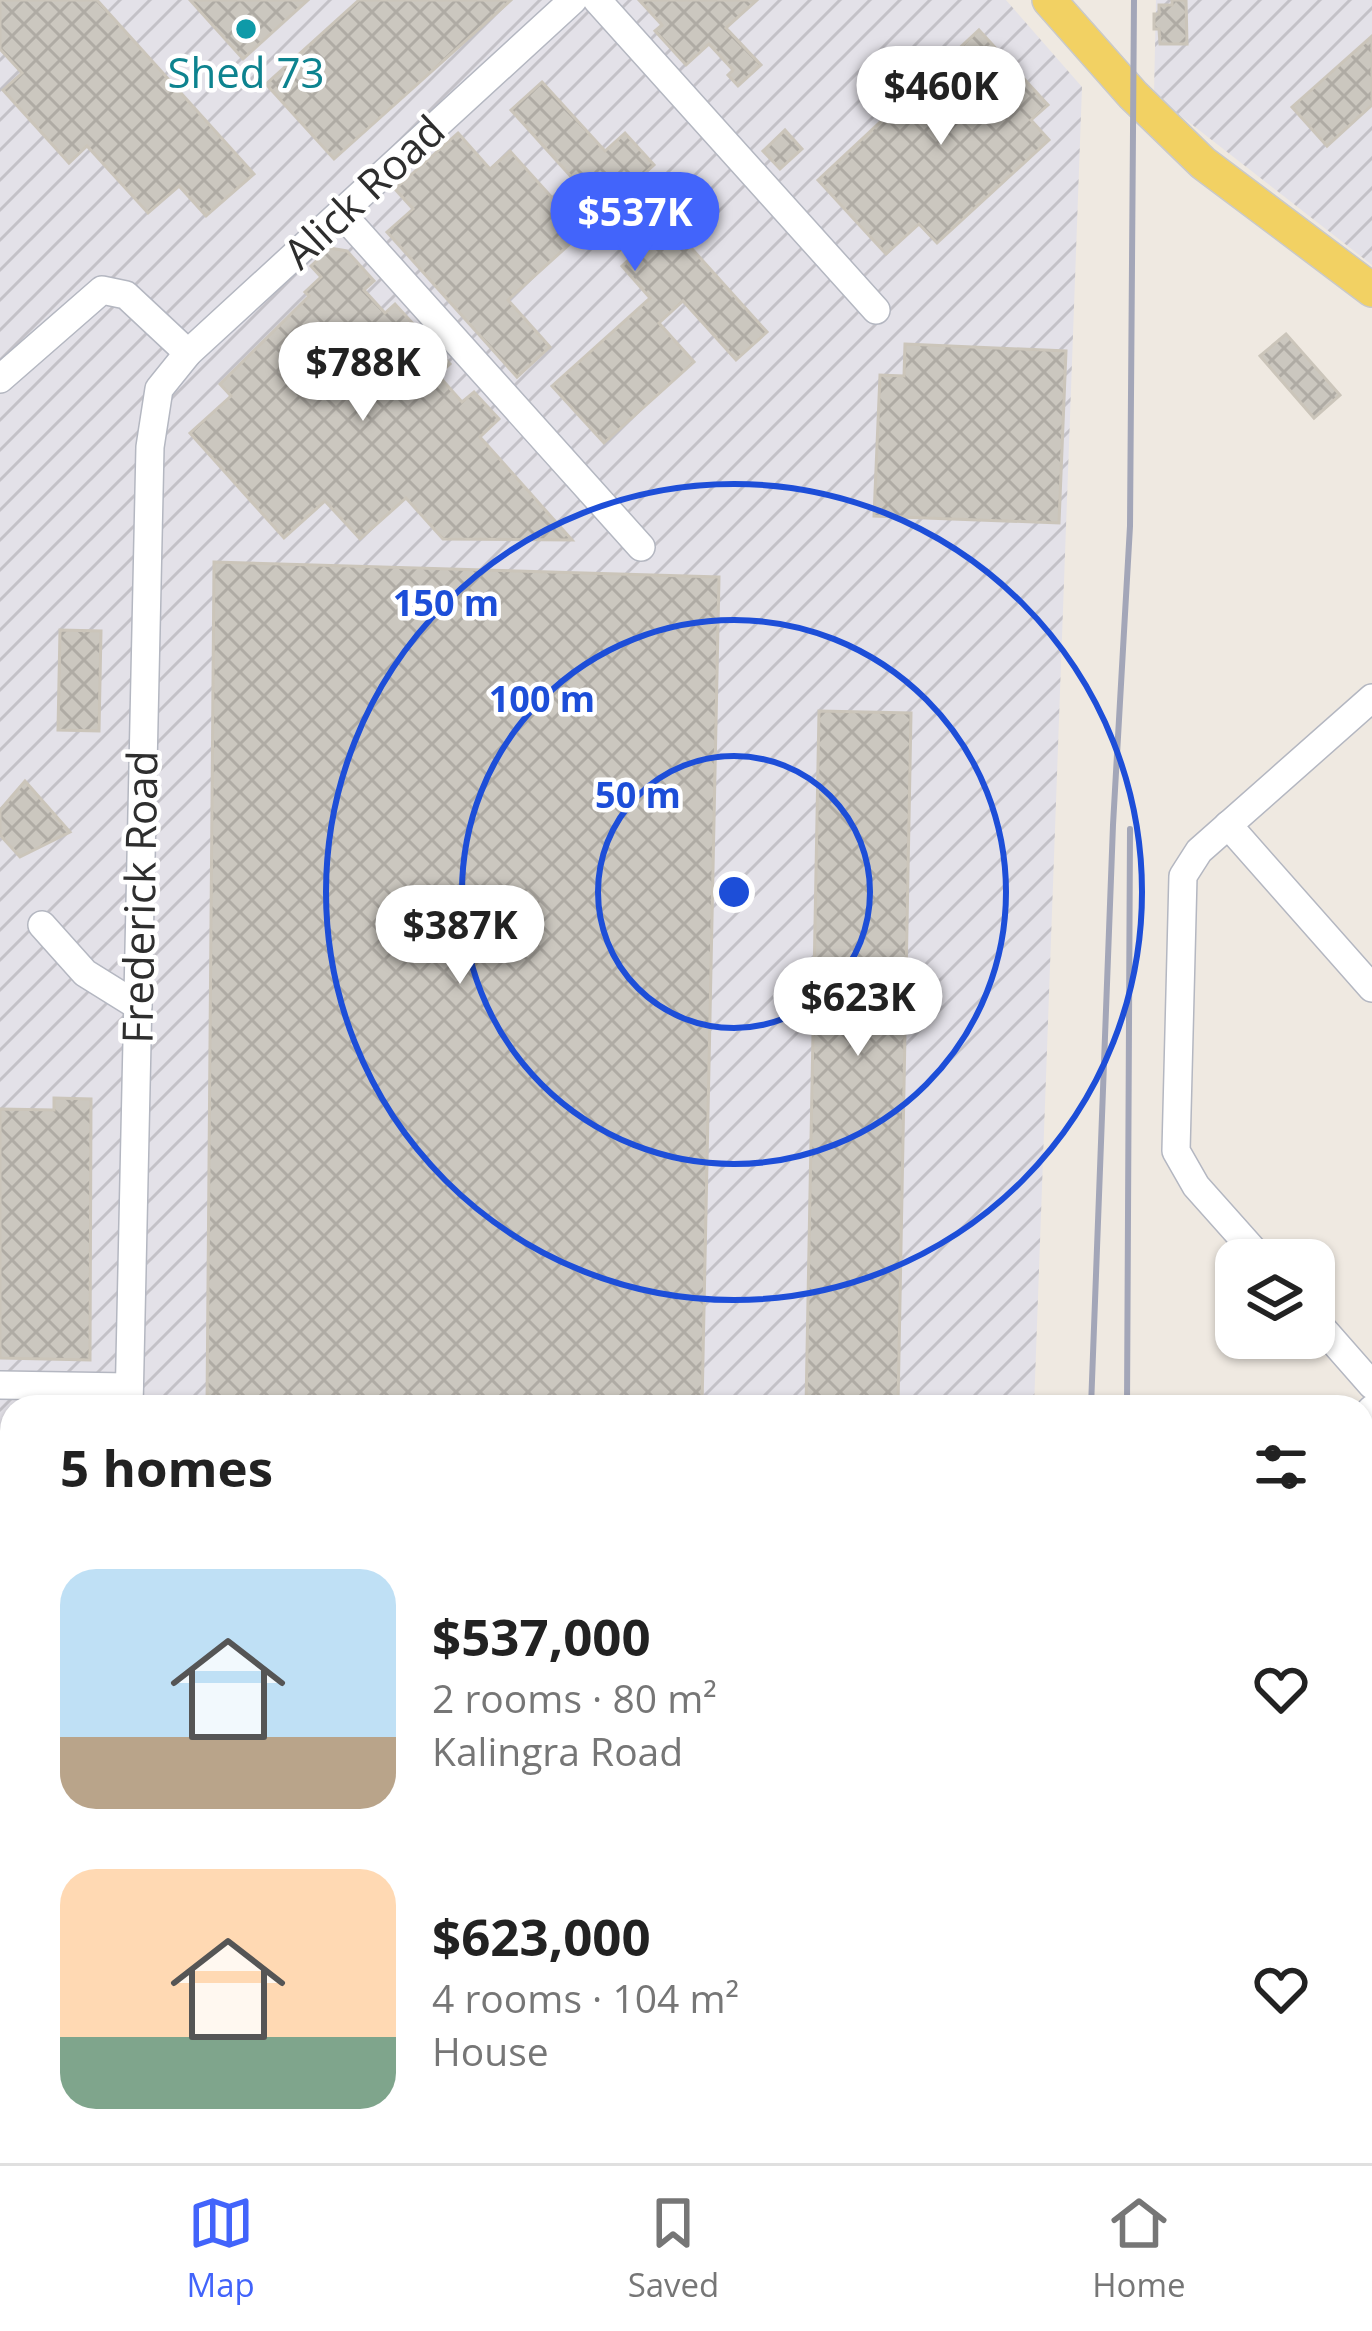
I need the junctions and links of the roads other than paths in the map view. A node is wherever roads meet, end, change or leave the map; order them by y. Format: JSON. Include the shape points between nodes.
{"nodes":[{"id":1,"x":597,"y":0,"type":"edge"},
{"id":2,"x":1049,"y":0,"type":"edge"},
{"id":3,"x":568,"y":2,"type":"edge"},
{"id":4,"x":340,"y":213,"type":"junction"},
{"id":5,"x":1372,"y":290,"type":"edge"},
{"id":6,"x":877,"y":310,"type":"dead end"},
{"id":7,"x":188,"y":353,"type":"junction"},
{"id":8,"x":0,"y":379,"type":"edge"},
{"id":9,"x":159,"y":389,"type":"joint"},
{"id":10,"x":641,"y":547,"type":"dead end"},
{"id":11,"x":1372,"y":698,"type":"edge"},
{"id":12,"x":1228,"y":825,"type":"junction"},
{"id":13,"x":42,"y":925,"type":"dead end"},
{"id":14,"x":1372,"y":988,"type":"edge"},
{"id":15,"x":138,"y":1006,"type":"junction"},
{"id":16,"x":1243,"y":1239,"type":"edge"},
{"id":17,"x":1335,"y":1343,"type":"edge"},
{"id":18,"x":0,"y":1385,"type":"edge"},
{"id":19,"x":1372,"y":1385,"type":"edge"},
{"id":20,"x":108,"y":1395,"type":"edge"},
{"id":21,"x":129,"y":1395,"type":"edge"}],
"edges":[{"from":1,"to":6,"type":"street"},
{"from":2,"to":5,"type":"main road","via":[[1203,163]]},
{"from":3,"to":4,"type":"street","name":"Alick Road"},
{"from":4,"to":7,"type":"street","name":"Alick Road"},
{"from":4,"to":10,"type":"street"},
{"from":7,"to":8,"type":"street","via":[[126,295],[103,290]]},
{"from":7,"to":9,"type":"street","name":"Alick Road"},
{"from":9,"to":15,"type":"street","name":"Frederick Road","via":[[150,447]]},
{"from":11,"to":12,"type":"street"},
{"from":12,"to":14,"type":"street"},
{"from":12,"to":16,"type":"street","via":[[1183,876],[1176,1151]]},
{"from":13,"to":15,"type":"street","via":[[85,974]]},
{"from":15,"to":21,"type":"street","name":"Frederick Road"},
{"from":17,"to":19,"type":"street"},
{"from":18,"to":20,"type":"street"}]}
